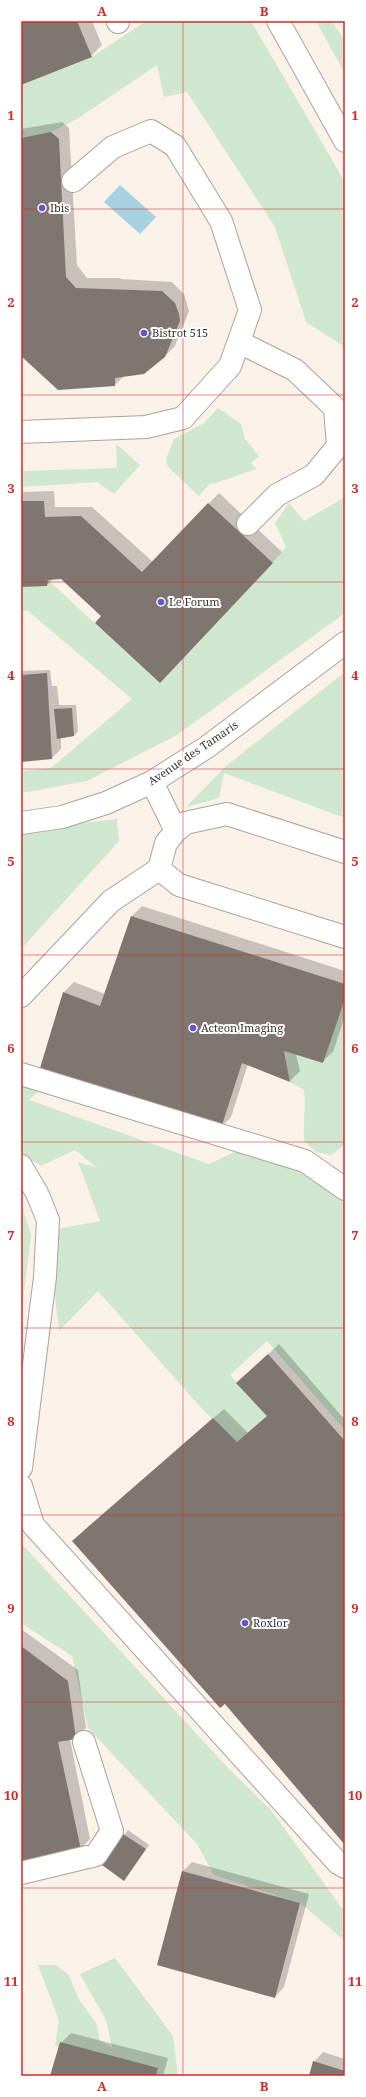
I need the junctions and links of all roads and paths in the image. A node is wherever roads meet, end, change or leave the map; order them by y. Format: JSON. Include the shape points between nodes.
{"nodes":[{"id":1,"x":278,"y":21,"type":"edge"},
{"id":2,"x":345,"y":141,"type":"edge"},
{"id":3,"x":73,"y":181,"type":"dead end"},
{"id":4,"x":239,"y":342,"type":"junction"},
{"id":5,"x":21,"y":432,"type":"edge"},
{"id":6,"x":248,"y":524,"type":"dead end"},
{"id":7,"x":345,"y":643,"type":"edge"},
{"id":8,"x":152,"y":782,"type":"junction"},
{"id":9,"x":21,"y":823,"type":"edge"},
{"id":10,"x":176,"y":831,"type":"junction"},
{"id":11,"x":345,"y":852,"type":"edge"},
{"id":12,"x":159,"y":870,"type":"junction"},
{"id":13,"x":345,"y":937,"type":"edge"},
{"id":14,"x":21,"y":996,"type":"edge"},
{"id":15,"x":21,"y":1074,"type":"edge"},
{"id":16,"x":21,"y":1166,"type":"edge"},
{"id":17,"x":344,"y":1185,"type":"edge"},
{"id":18,"x":21,"y":1468,"type":"edge"},
{"id":19,"x":21,"y":1486,"type":"edge"},
{"id":20,"x":84,"y":1742,"type":"dead end"},
{"id":21,"x":345,"y":1867,"type":"edge"},
{"id":22,"x":21,"y":1873,"type":"edge"}],
"edges":[{"from":1,"to":2,"type":"street"},
{"from":3,"to":4,"type":"street","via":[[114,147],[151,131],[175,146],[221,221],[250,310]]},
{"from":4,"to":5,"type":"street","via":[[230,366],[183,418],[146,427]]},
{"from":4,"to":6,"type":"street","via":[[295,370],[336,408],[338,446],[314,475],[277,495]]},
{"from":7,"to":8,"type":"street","name":"Avenue des Tamaris","via":[[207,747]]},
{"from":8,"to":9,"type":"street","name":"Avenue des Tamaris","via":[[106,803],[62,817]]},
{"from":8,"to":10,"type":"street"},
{"from":10,"to":11,"type":"street","via":[[185,823],[227,814]]},
{"from":10,"to":12,"type":"street","via":[[166,843]]},
{"from":12,"to":13,"type":"street","via":[[179,885]]},
{"from":12,"to":14,"type":"street","via":[[111,901]]},
{"from":15,"to":17,"type":"street","via":[[305,1161]]},
{"from":16,"to":18,"type":"street","via":[[37,1193],[48,1220],[45,1277]]},
{"from":19,"to":21,"type":"street","via":[[33,1525],[338,1863]]},
{"from":20,"to":22,"type":"street","via":[[112,1831],[96,1855]]}]}
